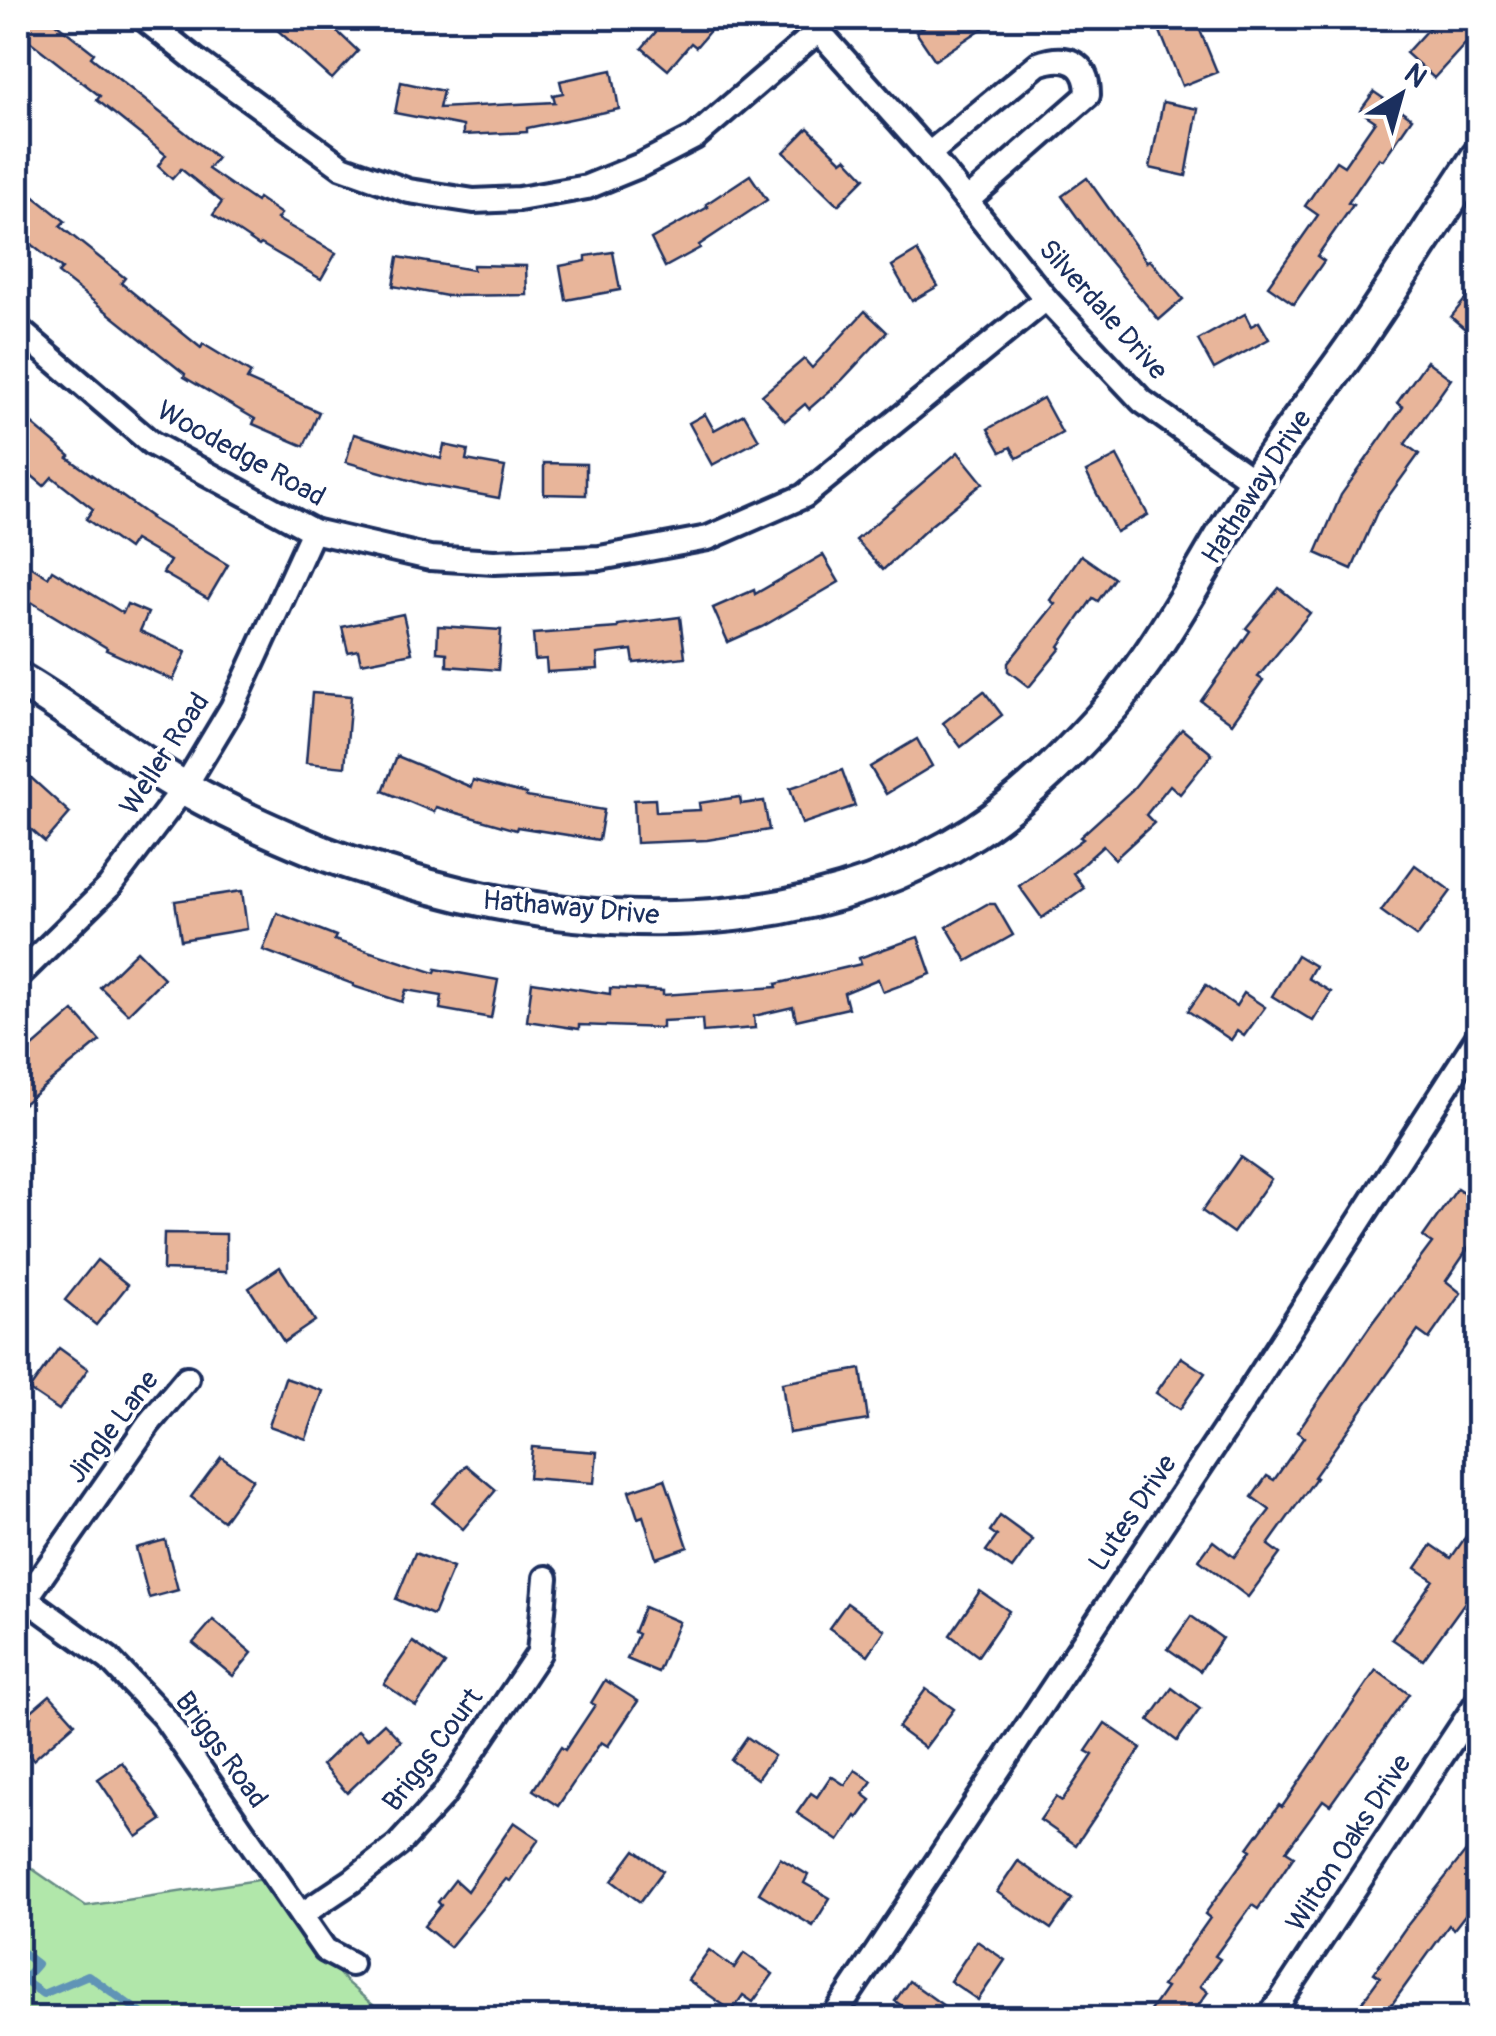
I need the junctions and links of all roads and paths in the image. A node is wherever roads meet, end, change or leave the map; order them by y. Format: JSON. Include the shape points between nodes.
{"nodes":[{"id":1,"x":143,"y":18,"type":"edge"},
{"id":2,"x":813,"y":24,"type":"edge"},
{"id":3,"x":929,"y":154,"type":"junction"},
{"id":4,"x":1478,"y":156,"type":"edge"},
{"id":5,"x":968,"y":200,"type":"junction"},
{"id":6,"x":1046,"y":298,"type":"junction"},
{"id":7,"x":18,"y":329,"type":"edge"},
{"id":8,"x":1255,"y":482,"type":"junction"},
{"id":9,"x":313,"y":531,"type":"junction"},
{"id":10,"x":18,"y":679,"type":"edge"},
{"id":11,"x":184,"y":788,"type":"junction"},
{"id":12,"x":18,"y":976,"type":"edge"},
{"id":13,"x":1478,"y":1037,"type":"edge"},
{"id":14,"x":187,"y":1378,"type":"dead end"},
{"id":15,"x":546,"y":1578,"type":"dead end"},
{"id":16,"x":20,"y":1601,"type":"edge"},
{"id":17,"x":1478,"y":1701,"type":"edge"},
{"id":18,"x":301,"y":1915,"type":"junction"},
{"id":19,"x":351,"y":1964,"type":"dead end"},
{"id":20,"x":833,"y":2018,"type":"edge"},
{"id":21,"x":1269,"y":2018,"type":"edge"}],
"edges":[{"from":1,"to":2,"type":"street","via":[[342,167],[408,191],[474,201],[587,186],[695,137]]},
{"from":2,"to":3,"type":"street","name":"Silverdale Drive"},
{"from":3,"to":5,"type":"street","name":"Silverdale Drive"},
{"from":3,"to":5,"type":"street","via":[[1038,64],[1057,57],[1074,62],[1088,79],[1088,95]]},
{"from":4,"to":8,"type":"street","name":"Hathaway Drive"},
{"from":5,"to":6,"type":"street","name":"Silverdale Drive"},
{"from":6,"to":8,"type":"street","name":"Silverdale Drive","via":[[1142,400]]},
{"from":6,"to":9,"type":"street","name":"Woodedge Road","via":[[804,496],[708,538],[600,558],[494,562],[430,558]]},
{"from":7,"to":9,"type":"street","name":"Woodedge Road","via":[[152,443]]},
{"from":8,"to":11,"type":"street","name":"Hathaway Drive","via":[[1163,636],[1071,750],[975,831],[849,890],[773,910],[696,917],[520,908],[314,850]]},
{"from":9,"to":11,"type":"street","name":"Weller Road","via":[[232,708]]},
{"from":10,"to":11,"type":"street","name":"Hathaway Drive"},
{"from":11,"to":12,"type":"street","name":"Weller Road","via":[[109,887]]},
{"from":13,"to":20,"type":"street","name":"Lutes Drive"},
{"from":14,"to":16,"type":"street","name":"Jingle Lane"},
{"from":15,"to":18,"type":"street","name":"Briggs Court","via":[[539,1654],[444,1796],[398,1845]]},
{"from":16,"to":18,"type":"street","name":"Briggs Road","via":[[109,1658],[164,1717]]},
{"from":17,"to":21,"type":"street","name":"Wilton Oaks Drive"},
{"from":18,"to":19,"type":"street","name":"Briggs Road","via":[[325,1950]]}]}
